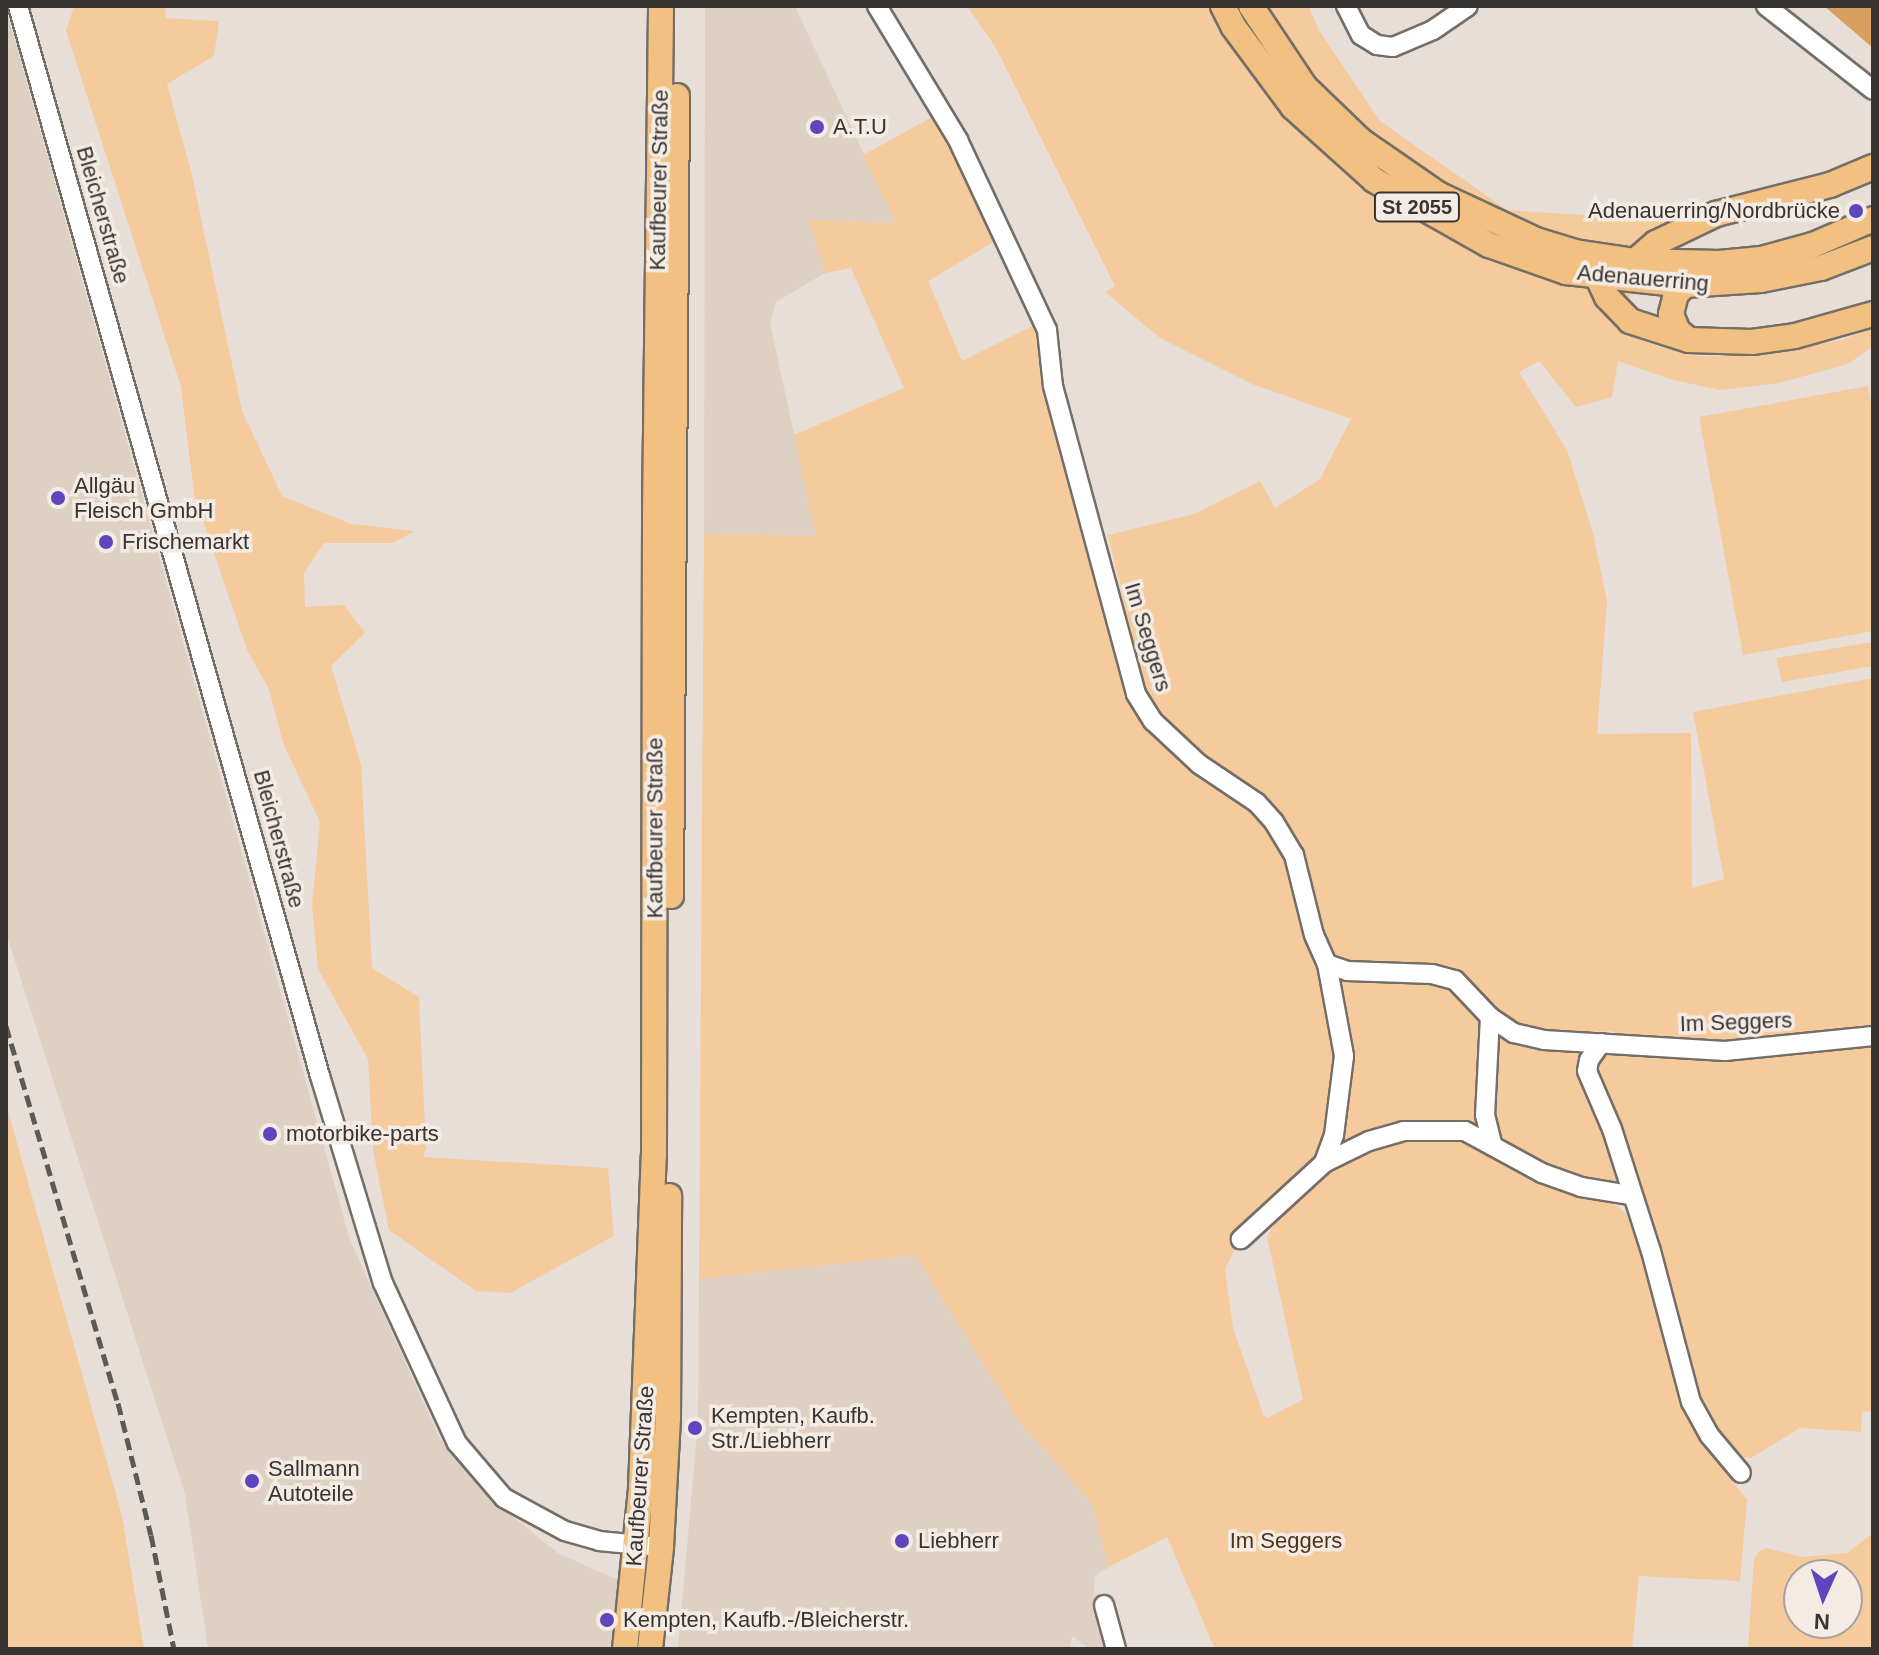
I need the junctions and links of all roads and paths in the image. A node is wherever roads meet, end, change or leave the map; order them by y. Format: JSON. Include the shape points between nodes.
{"nodes":[{"id":1,"x":18,"y":6,"type":"edge"},
{"id":2,"x":661,"y":6,"type":"edge"},
{"id":3,"x":677,"y":6,"type":"edge"},
{"id":4,"x":877,"y":6,"type":"edge"},
{"id":5,"x":1223,"y":6,"type":"edge"},
{"id":6,"x":1251,"y":6,"type":"edge"},
{"id":7,"x":1346,"y":6,"type":"edge"},
{"id":8,"x":1468,"y":6,"type":"edge"},
{"id":9,"x":1766,"y":6,"type":"edge"},
{"id":10,"x":1873,"y":90,"type":"edge"},
{"id":11,"x":1873,"y":167,"type":"edge"},
{"id":12,"x":1716,"y":214,"type":"junction"},
{"id":13,"x":1873,"y":219,"type":"edge"},
{"id":14,"x":1873,"y":248,"type":"edge"},
{"id":15,"x":1635,"y":261,"type":"junction"},
{"id":16,"x":1719,"y":263,"type":"junction"},
{"id":17,"x":1598,"y":278,"type":"junction"},
{"id":18,"x":1685,"y":285,"type":"junction"},
{"id":19,"x":1873,"y":314,"type":"edge"},
{"id":20,"x":1689,"y":340,"type":"junction"},
{"id":21,"x":1327,"y":964,"type":"junction"},
{"id":22,"x":1490,"y":1017,"type":"junction"},
{"id":23,"x":1873,"y":1036,"type":"edge"},
{"id":24,"x":1601,"y":1043,"type":"junction"},
{"id":25,"x":1493,"y":1146,"type":"junction"},
{"id":26,"x":1324,"y":1163,"type":"junction"},
{"id":27,"x":1630,"y":1195,"type":"junction"},
{"id":28,"x":1241,"y":1239,"type":"dead end"},
{"id":29,"x":1741,"y":1473,"type":"dead end"},
{"id":30,"x":649,"y":1546,"type":"junction"},
{"id":31,"x":1104,"y":1605,"type":"dead end"},
{"id":32,"x":625,"y":1649,"type":"edge"},
{"id":33,"x":650,"y":1649,"type":"edge"},
{"id":34,"x":1116,"y":1649,"type":"edge"}],
"edges":[{"from":1,"to":30,"type":"street","name":"Bleicherstraße","via":[[383,1283],[457,1443],[504,1498],[565,1531]]},
{"from":2,"to":30,"type":"main road","name":"Kaufbeurer Straße"},
{"from":3,"to":30,"type":"main road","name":"Kaufbeurer Straße","via":[[668,1418]]},
{"from":4,"to":21,"type":"street","name":"Im Seggers","via":[[958,140],[1047,330],[1053,386],[1136,694],[1153,721],[1199,764],[1257,803],[1274,822],[1294,855],[1314,935]]},
{"from":5,"to":17,"type":"main road","name":"Adenauerring","number":"St 2055","via":[[1293,107],[1374,180],[1489,245]]},
{"from":6,"to":15,"type":"main road","name":"Adenauerring","number":"St 2055","via":[[1305,87],[1360,140],[1438,194],[1536,240]]},
{"from":7,"to":8,"type":"street","via":[[1361,35],[1393,47],[1433,30]]},
{"from":9,"to":10,"type":"street"},
{"from":11,"to":12,"type":"main road","via":[[1830,185]]},
{"from":12,"to":15,"type":"main road","via":[[1656,243]]},
{"from":12,"to":16,"type":"main road","via":[[1708,238]]},
{"from":13,"to":16,"type":"main road","name":"Adenauerring","number":"St 2055","via":[[1813,245]]},
{"from":14,"to":18,"type":"main road","name":"Adenauerring","number":"St 2055","via":[[1806,271],[1721,285]]},
{"from":15,"to":16,"type":"main road","name":"Adenauerring","number":"St 2055"},
{"from":17,"to":18,"type":"main road","name":"Adenauerring","number":"St 2055"},
{"from":17,"to":20,"type":"main road","via":[[1607,297],[1630,321]]},
{"from":18,"to":20,"type":"main road","via":[[1676,294],[1671,314]]},
{"from":19,"to":20,"type":"main road","via":[[1795,336],[1752,342]]},
{"from":21,"to":22,"type":"street","name":"Im Seggers","via":[[1365,973],[1432,974],[1455,980]]},
{"from":21,"to":26,"type":"street","via":[[1344,1056],[1340,1106]]},
{"from":22,"to":24,"type":"street","name":"Im Seggers","via":[[1514,1033]]},
{"from":22,"to":25,"type":"street","via":[[1485,1115]]},
{"from":23,"to":24,"type":"street","name":"Im Seggers","via":[[1725,1051]]},
{"from":24,"to":27,"type":"street","via":[[1587,1071],[1612,1129]]},
{"from":25,"to":26,"type":"street","via":[[1465,1131],[1426,1129],[1369,1141]]},
{"from":25,"to":27,"type":"street","via":[[1581,1187]]},
{"from":26,"to":28,"type":"street"},
{"from":27,"to":29,"type":"street","via":[[1651,1251],[1691,1402],[1710,1436]]},
{"from":30,"to":32,"type":"main road","name":"Kaufbeurer Straße"},
{"from":30,"to":33,"type":"main road","name":"Kaufbeurer Straße"},
{"from":31,"to":34,"type":"street"}]}
